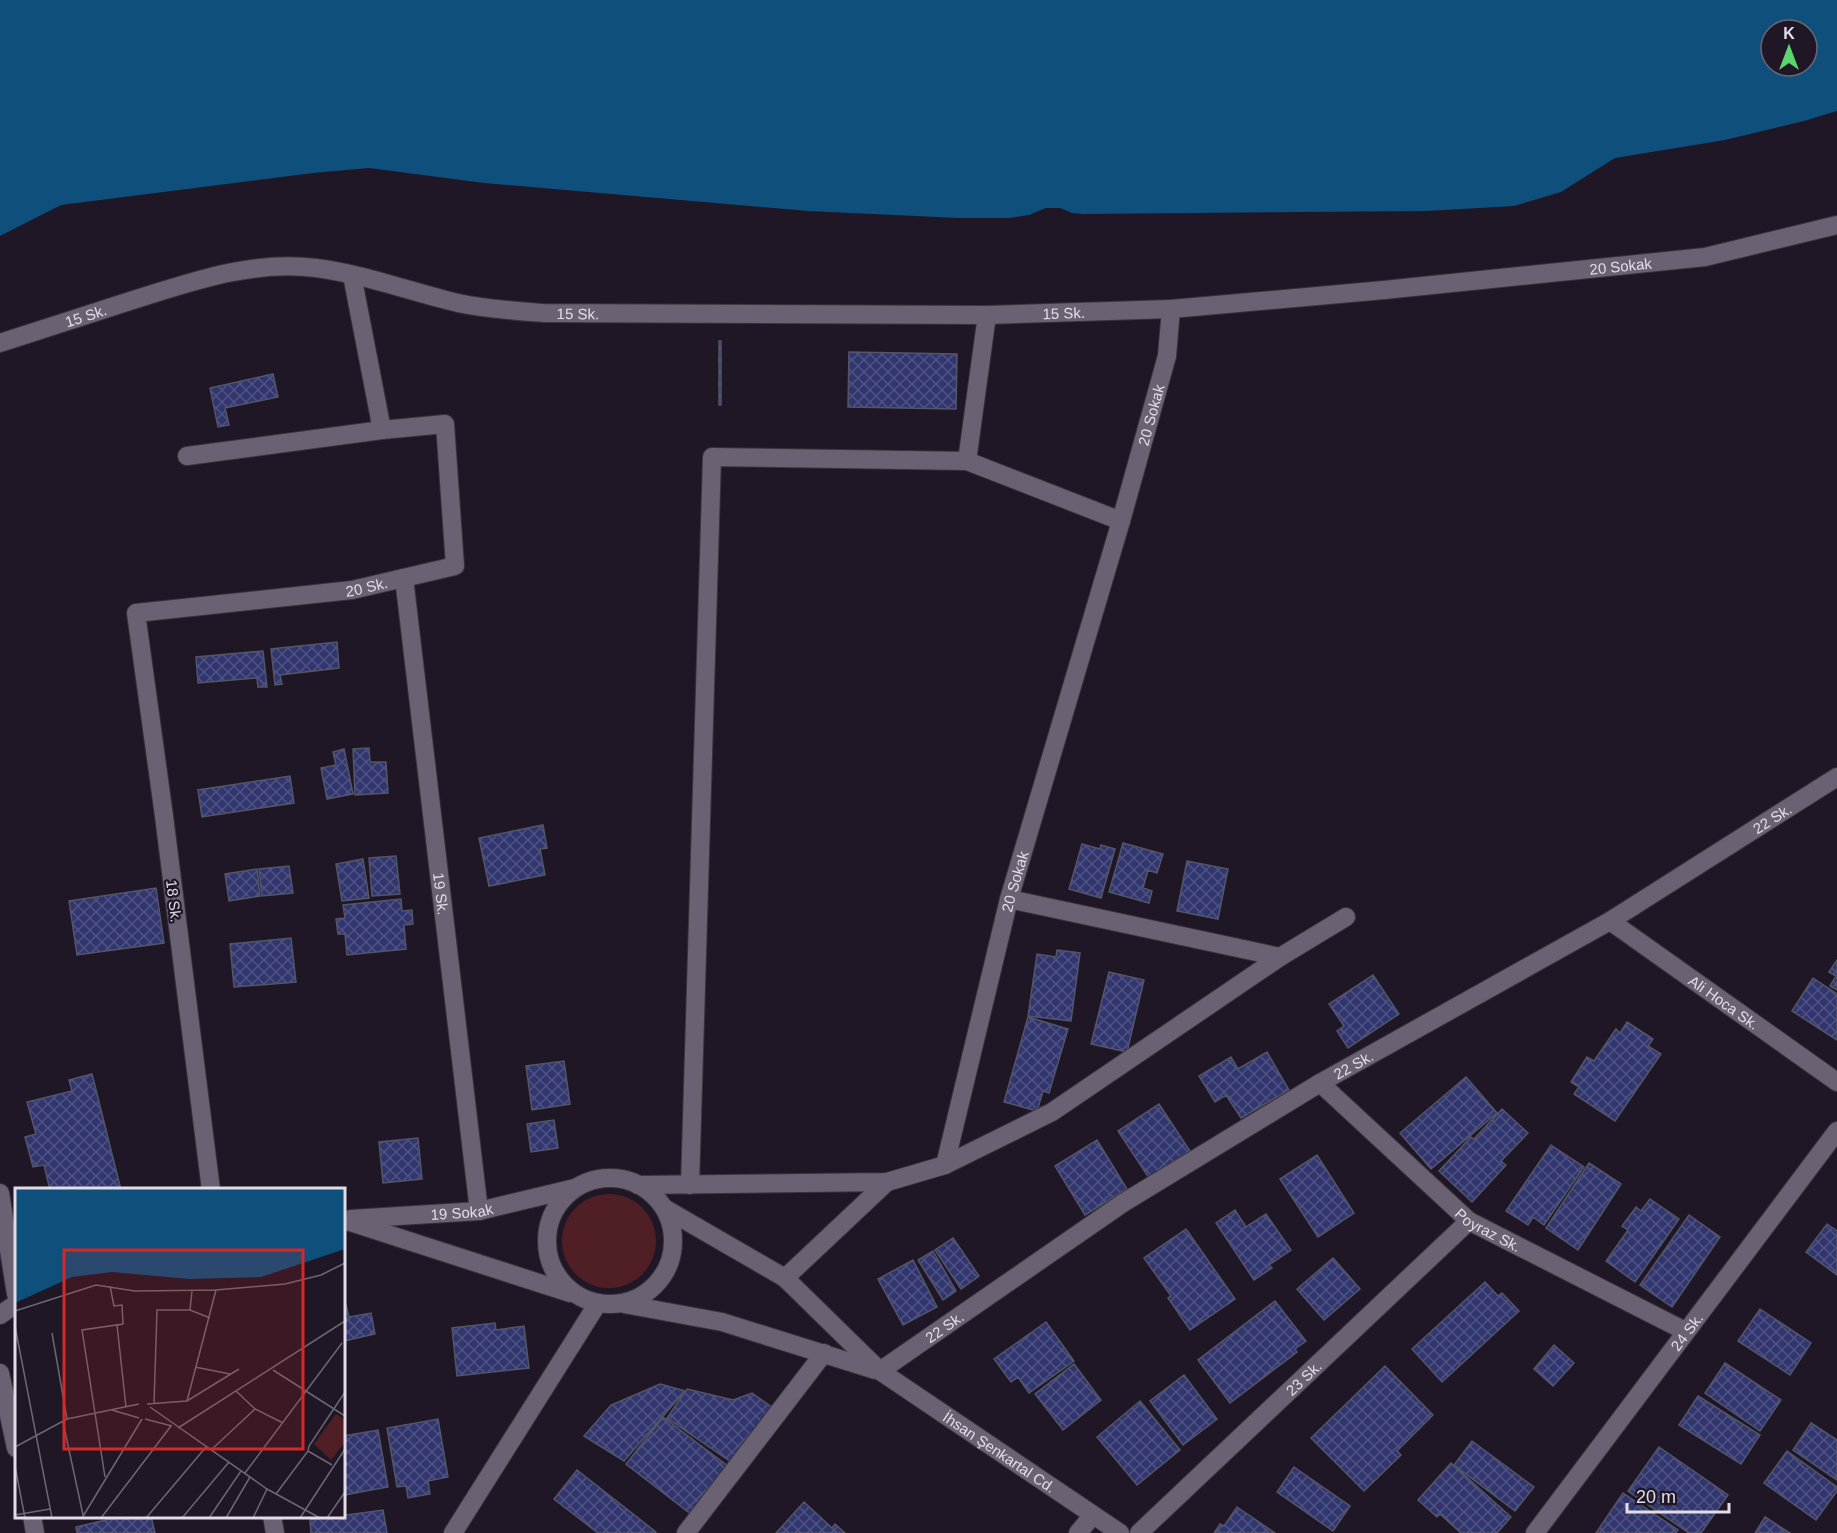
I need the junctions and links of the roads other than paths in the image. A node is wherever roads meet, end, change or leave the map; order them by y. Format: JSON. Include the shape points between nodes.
{"nodes":[{"id":1,"x":1837,"y":225,"type":"edge"},
{"id":2,"x":352,"y":275,"type":"junction"},
{"id":3,"x":1171,"y":309,"type":"junction"},
{"id":4,"x":987,"y":315,"type":"junction"},
{"id":5,"x":0,"y":343,"type":"edge"},
{"id":6,"x":382,"y":430,"type":"junction"},
{"id":7,"x":187,"y":456,"type":"dead end"},
{"id":8,"x":967,"y":461,"type":"junction"},
{"id":9,"x":1121,"y":521,"type":"junction"},
{"id":10,"x":404,"y":578,"type":"junction"},
{"id":11,"x":136,"y":613,"type":"joint"},
{"id":12,"x":1837,"y":777,"type":"edge"},
{"id":13,"x":1009,"y":899,"type":"junction"},
{"id":14,"x":1346,"y":917,"type":"dead end"},
{"id":15,"x":1610,"y":921,"type":"junction"},
{"id":16,"x":1280,"y":957,"type":"junction"},
{"id":17,"x":1837,"y":1082,"type":"edge"},
{"id":18,"x":1320,"y":1083,"type":"junction"},
{"id":19,"x":1837,"y":1131,"type":"edge"},
{"id":20,"x":945,"y":1165,"type":"junction"},
{"id":21,"x":887,"y":1182,"type":"junction"},
{"id":22,"x":638,"y":1185,"type":"junction"},
{"id":23,"x":690,"y":1185,"type":"junction"},
{"id":24,"x":577,"y":1187,"type":"junction"},
{"id":25,"x":211,"y":1188,"type":"edge"},
{"id":26,"x":0,"y":1193,"type":"edge"},
{"id":27,"x":664,"y":1208,"type":"junction"},
{"id":28,"x":479,"y":1210,"type":"junction"},
{"id":29,"x":345,"y":1220,"type":"edge"},
{"id":30,"x":345,"y":1220,"type":"edge"},
{"id":31,"x":1468,"y":1221,"type":"junction"},
{"id":32,"x":785,"y":1278,"type":"junction"},
{"id":33,"x":15,"y":1288,"type":"edge"},
{"id":34,"x":578,"y":1295,"type":"junction"},
{"id":35,"x":598,"y":1303,"type":"junction"},
{"id":36,"x":620,"y":1303,"type":"junction"},
{"id":37,"x":15,"y":1305,"type":"edge"},
{"id":38,"x":0,"y":1315,"type":"edge"},
{"id":39,"x":1686,"y":1332,"type":"junction"},
{"id":40,"x":824,"y":1353,"type":"junction"},
{"id":41,"x":880,"y":1371,"type":"junction"},
{"id":42,"x":0,"y":1373,"type":"edge"},
{"id":43,"x":15,"y":1443,"type":"edge"},
{"id":44,"x":1093,"y":1515,"type":"junction"},
{"id":45,"x":32,"y":1518,"type":"edge"},
{"id":46,"x":272,"y":1518,"type":"edge"},
{"id":47,"x":35,"y":1533,"type":"edge"},
{"id":48,"x":275,"y":1533,"type":"edge"},
{"id":49,"x":453,"y":1533,"type":"edge"},
{"id":50,"x":686,"y":1533,"type":"edge"},
{"id":51,"x":1077,"y":1533,"type":"edge"},
{"id":52,"x":1120,"y":1533,"type":"edge"},
{"id":53,"x":1139,"y":1533,"type":"edge"},
{"id":54,"x":1535,"y":1533,"type":"edge"}],
"edges":[{"from":1,"to":3,"type":"street","name":"20 Sokak","via":[[1705,257]]},
{"from":2,"to":4,"type":"street","name":"15 Sk.","via":[[458,303],[513,311]]},
{"from":2,"to":5,"type":"street","name":"15 Sk.","via":[[279,266],[241,270]]},
{"from":2,"to":6,"type":"street"},
{"from":3,"to":4,"type":"street","name":"15 Sk."},
{"from":3,"to":9,"type":"street","name":"20 Sokak","via":[[1167,356]]},
{"from":4,"to":8,"type":"street"},
{"from":6,"to":7,"type":"street"},
{"from":6,"to":10,"type":"street","name":"20 Sk.","via":[[445,424],[455,566]]},
{"from":8,"to":9,"type":"street"},
{"from":8,"to":23,"type":"street","via":[[712,457]]},
{"from":9,"to":13,"type":"street","name":"20 Sokak"},
{"from":10,"to":11,"type":"street","name":"20 Sk.","via":[[352,590]]},
{"from":10,"to":28,"type":"street","name":"19 Sk."},
{"from":11,"to":25,"type":"street","name":"18 Sk."},
{"from":12,"to":15,"type":"street","name":"22 Sk."},
{"from":13,"to":16,"type":"street"},
{"from":13,"to":20,"type":"street","name":"20 Sokak"},
{"from":14,"to":16,"type":"street"},
{"from":15,"to":17,"type":"street","name":"Ali Hoca Sk."},
{"from":15,"to":18,"type":"street","name":"22 Sk."},
{"from":16,"to":20,"type":"street","via":[[1052,1112]]},
{"from":18,"to":31,"type":"street","name":"Poyraz Sk."},
{"from":18,"to":41,"type":"street","name":"22 Sk.","via":[[1123,1203]]},
{"from":19,"to":39,"type":"street","name":"24 Sk."},
{"from":20,"to":21,"type":"street"},
{"from":21,"to":23,"type":"street"},
{"from":21,"to":32,"type":"street"},
{"from":22,"to":23,"type":"street"},
{"from":22,"to":24,"type":"street","via":[[618,1178],[596,1179]]},
{"from":22,"to":27,"type":"street"},
{"from":24,"to":28,"type":"street","name":"19 Sokak"},
{"from":24,"to":34,"type":"street","via":[[561,1201],[550,1220],[546,1241],[550,1263],[561,1281]]},
{"from":26,"to":33,"type":"street"},
{"from":27,"to":32,"type":"street"},
{"from":27,"to":36,"type":"street","via":[[673,1247],[668,1266],[657,1283],[641,1296]]},
{"from":28,"to":29,"type":"street","name":"19 Sokak"},
{"from":30,"to":34,"type":"street"},
{"from":31,"to":39,"type":"street","name":"Poyraz Sk."},
{"from":31,"to":53,"type":"street","name":"23 Sk."},
{"from":32,"to":41,"type":"street"},
{"from":34,"to":35,"type":"street"},
{"from":35,"to":36,"type":"street"},
{"from":35,"to":49,"type":"street"},
{"from":36,"to":40,"type":"street","via":[[722,1322]]},
{"from":37,"to":38,"type":"street"},
{"from":39,"to":54,"type":"street","name":"24 Sk."},
{"from":40,"to":41,"type":"street"},
{"from":40,"to":50,"type":"street"},
{"from":41,"to":44,"type":"street","name":"İhsan Şenkartal Cd."},
{"from":42,"to":43,"type":"street"},
{"from":44,"to":51,"type":"street"},
{"from":44,"to":52,"type":"street","name":"İhsan Şenkartal Cd."},
{"from":45,"to":47,"type":"street"},
{"from":46,"to":48,"type":"street"}]}
